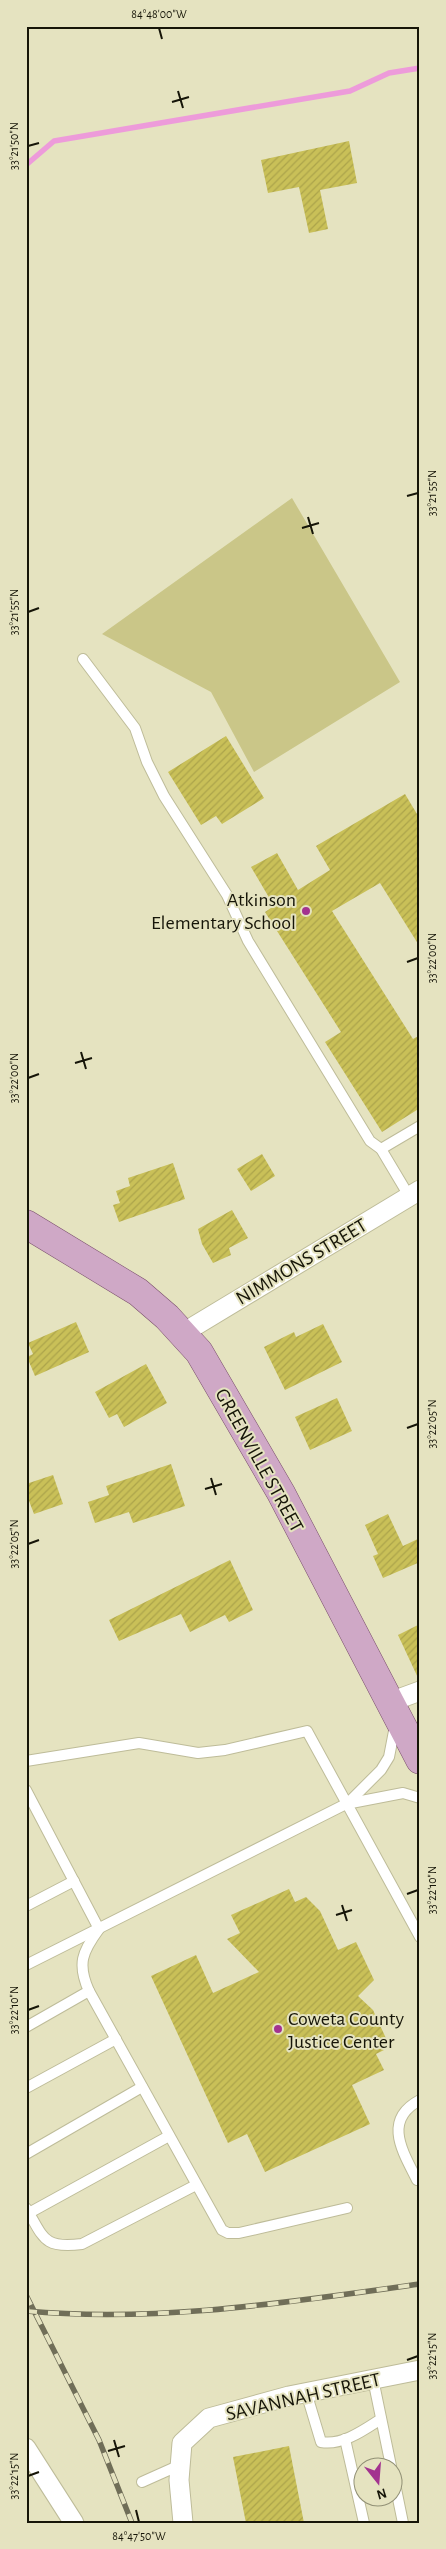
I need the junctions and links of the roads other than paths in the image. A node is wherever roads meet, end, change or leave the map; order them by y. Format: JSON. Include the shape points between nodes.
{"nodes":[{"id":1,"x":83,"y":659,"type":"dead end"},
{"id":2,"x":420,"y":1126,"type":"edge"},
{"id":3,"x":381,"y":1148,"type":"junction"},
{"id":4,"x":414,"y":1193,"type":"edge"},
{"id":5,"x":26,"y":1224,"type":"edge"},
{"id":6,"x":183,"y":1333,"type":"junction"},
{"id":7,"x":420,"y":1691,"type":"edge"},
{"id":8,"x":394,"y":1709,"type":"junction"},
{"id":9,"x":420,"y":1760,"type":"edge"},
{"id":10,"x":26,"y":1761,"type":"edge"},
{"id":11,"x":26,"y":1790,"type":"edge"},
{"id":12,"x":420,"y":1798,"type":"edge"},
{"id":13,"x":346,"y":1804,"type":"junction"},
{"id":14,"x":74,"y":1881,"type":"junction"},
{"id":15,"x":26,"y":1906,"type":"edge"},
{"id":16,"x":99,"y":1928,"type":"junction"},
{"id":17,"x":420,"y":1937,"type":"edge"},
{"id":18,"x":26,"y":1965,"type":"edge"},
{"id":19,"x":89,"y":1991,"type":"junction"},
{"id":20,"x":26,"y":2027,"type":"edge"},
{"id":21,"x":116,"y":2039,"type":"junction"},
{"id":22,"x":26,"y":2088,"type":"edge"},
{"id":23,"x":142,"y":2088,"type":"junction"},
{"id":24,"x":420,"y":2100,"type":"edge"},
{"id":25,"x":170,"y":2136,"type":"junction"},
{"id":26,"x":26,"y":2154,"type":"edge"},
{"id":27,"x":417,"y":2180,"type":"dead end"},
{"id":28,"x":196,"y":2185,"type":"junction"},
{"id":29,"x":347,"y":2208,"type":"dead end"},
{"id":30,"x":28,"y":2210,"type":"edge"},
{"id":31,"x":420,"y":2370,"type":"edge"},
{"id":32,"x":373,"y":2379,"type":"junction"},
{"id":33,"x":306,"y":2392,"type":"junction"},
{"id":34,"x":381,"y":2419,"type":"junction"},
{"id":35,"x":344,"y":2439,"type":"junction"},
{"id":36,"x":28,"y":2452,"type":"edge"},
{"id":37,"x":389,"y":2456,"type":"edge"},
{"id":38,"x":180,"y":2465,"type":"junction"},
{"id":39,"x":142,"y":2482,"type":"dead end"},
{"id":40,"x":400,"y":2506,"type":"edge"},
{"id":41,"x":74,"y":2523,"type":"edge"},
{"id":42,"x":183,"y":2523,"type":"edge"},
{"id":43,"x":364,"y":2523,"type":"edge"},
{"id":44,"x":403,"y":2523,"type":"edge"}],
"edges":[{"from":1,"to":3,"type":"lane","via":[[135,728],[164,796],[226,895],[248,941],[370,1141]]},
{"from":2,"to":3,"type":"lane"},
{"from":3,"to":4,"type":"lane"},
{"from":4,"to":6,"type":"street","name":"NIMMONS STREET"},
{"from":5,"to":6,"type":"main road","name":"GREENVILLE STREET","via":[[138,1292]]},
{"from":6,"to":8,"type":"main road","name":"GREENVILLE STREET","via":[[199,1352],[280,1494]]},
{"from":7,"to":8,"type":"street"},
{"from":8,"to":9,"type":"main road","name":"GREENVILLE STREET"},
{"from":8,"to":13,"type":"lane","via":[[389,1757],[382,1770]]},
{"from":10,"to":13,"type":"lane","via":[[139,1742],[198,1754],[307,1731]]},
{"from":11,"to":14,"type":"lane"},
{"from":12,"to":13,"type":"lane","via":[[404,1793]]},
{"from":13,"to":16,"type":"lane"},
{"from":13,"to":17,"type":"lane"},
{"from":14,"to":15,"type":"lane"},
{"from":14,"to":16,"type":"lane"},
{"from":16,"to":18,"type":"lane"},
{"from":16,"to":19,"type":"lane","via":[[81,1965]]},
{"from":19,"to":20,"type":"lane"},
{"from":19,"to":21,"type":"lane"},
{"from":21,"to":22,"type":"lane"},
{"from":21,"to":23,"type":"lane"},
{"from":23,"to":25,"type":"lane"},
{"from":23,"to":26,"type":"lane"},
{"from":24,"to":27,"type":"lane","via":[[407,2110],[397,2131],[400,2147]]},
{"from":25,"to":28,"type":"lane"},
{"from":25,"to":30,"type":"lane"},
{"from":28,"to":29,"type":"lane","via":[[219,2226],[228,2233]]},
{"from":28,"to":30,"type":"lane","via":[[82,2244],[62,2247],[45,2240]]},
{"from":31,"to":32,"type":"street","name":"SAVANNAH STREET"},
{"from":32,"to":33,"type":"street","name":"SAVANNAH STREET"},
{"from":32,"to":34,"type":"lane"},
{"from":33,"to":35,"type":"lane","via":[[319,2440],[327,2443]]},
{"from":33,"to":38,"type":"street","name":"SAVANNAH STREET","via":[[209,2418],[182,2443]]},
{"from":34,"to":35,"type":"lane","via":[[365,2431]]},
{"from":34,"to":37,"type":"lane"},
{"from":35,"to":43,"type":"lane"},
{"from":36,"to":41,"type":"street"},
{"from":38,"to":39,"type":"lane"},
{"from":38,"to":42,"type":"street"},
{"from":40,"to":44,"type":"lane"}]}
